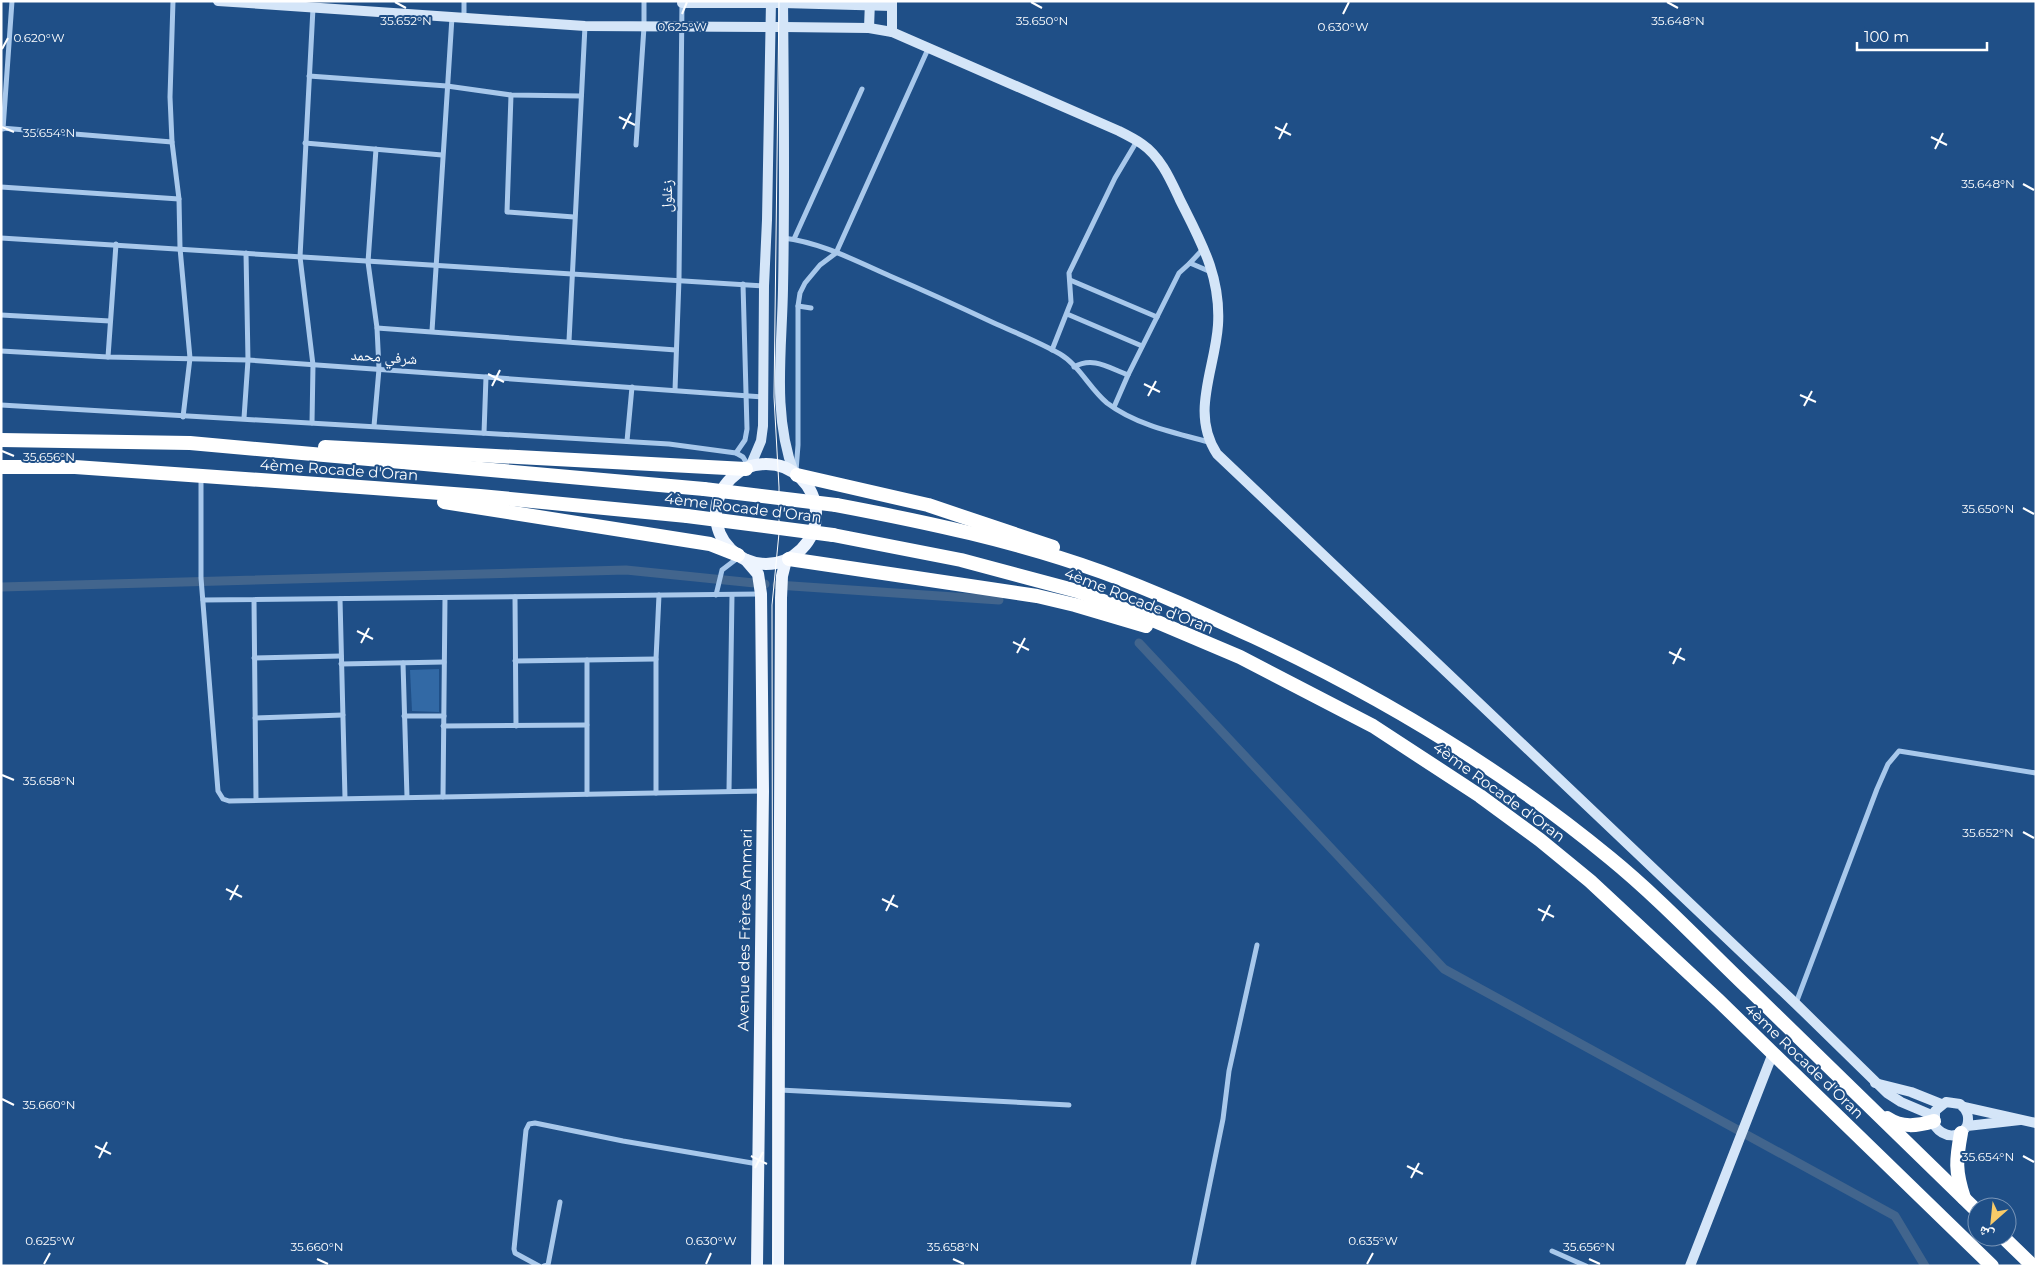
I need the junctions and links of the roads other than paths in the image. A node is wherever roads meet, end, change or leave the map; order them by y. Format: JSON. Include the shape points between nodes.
{"nodes":[{"id":1,"x":12,"y":1,"type":"edge"},
{"id":2,"x":172,"y":1,"type":"edge"},
{"id":3,"x":218,"y":1,"type":"edge"},
{"id":4,"x":464,"y":1,"type":"edge"},
{"id":5,"x":644,"y":1,"type":"edge"},
{"id":6,"x":682,"y":2,"type":"edge"},
{"id":7,"x":771,"y":2,"type":"edge"},
{"id":8,"x":783,"y":2,"type":"edge"},
{"id":9,"x":870,"y":3,"type":"edge"},
{"id":10,"x":892,"y":3,"type":"edge"},
{"id":11,"x":323,"y":5,"type":"edge"},
{"id":12,"x":452,"y":17,"type":"junction"},
{"id":13,"x":464,"y":18,"type":"junction"},
{"id":14,"x":585,"y":26,"type":"junction"},
{"id":15,"x":644,"y":27,"type":"junction"},
{"id":16,"x":770,"y":27,"type":"junction"},
{"id":17,"x":784,"y":27,"type":"junction"},
{"id":18,"x":682,"y":28,"type":"junction"},
{"id":19,"x":869,"y":28,"type":"junction"},
{"id":20,"x":892,"y":32,"type":"junction"},
{"id":21,"x":928,"y":49,"type":"junction"},
{"id":22,"x":309,"y":76,"type":"junction"},
{"id":23,"x":447,"y":86,"type":"junction"},
{"id":24,"x":862,"y":89,"type":"dead end"},
{"id":25,"x":511,"y":95,"type":"junction"},
{"id":26,"x":581,"y":96,"type":"junction"},
{"id":27,"x":2,"y":128,"type":"edge"},
{"id":28,"x":1137,"y":141,"type":"junction"},
{"id":29,"x":172,"y":142,"type":"junction"},
{"id":30,"x":306,"y":143,"type":"junction"},
{"id":31,"x":636,"y":145,"type":"dead end"},
{"id":32,"x":376,"y":149,"type":"junction"},
{"id":33,"x":442,"y":155,"type":"junction"},
{"id":34,"x":1,"y":187,"type":"edge"},
{"id":35,"x":179,"y":199,"type":"junction"},
{"id":36,"x":574,"y":217,"type":"junction"},
{"id":37,"x":1,"y":238,"type":"edge"},
{"id":38,"x":783,"y":238,"type":"junction"},
{"id":39,"x":794,"y":239,"type":"junction"},
{"id":40,"x":116,"y":244,"type":"junction"},
{"id":41,"x":1205,"y":247,"type":"junction"},
{"id":42,"x":180,"y":248,"type":"junction"},
{"id":43,"x":246,"y":253,"type":"junction"},
{"id":44,"x":836,"y":253,"type":"junction"},
{"id":45,"x":300,"y":257,"type":"junction"},
{"id":46,"x":368,"y":262,"type":"junction"},
{"id":47,"x":1190,"y":263,"type":"junction"},
{"id":48,"x":435,"y":267,"type":"junction"},
{"id":49,"x":1212,"y":272,"type":"junction"},
{"id":50,"x":571,"y":274,"type":"junction"},
{"id":51,"x":679,"y":280,"type":"junction"},
{"id":52,"x":1070,"y":280,"type":"junction"},
{"id":53,"x":743,"y":284,"type":"junction"},
{"id":54,"x":764,"y":286,"type":"junction"},
{"id":55,"x":798,"y":306,"type":"junction"},
{"id":56,"x":811,"y":308,"type":"dead end"},
{"id":57,"x":1067,"y":314,"type":"junction"},
{"id":58,"x":1,"y":315,"type":"edge"},
{"id":59,"x":1157,"y":317,"type":"junction"},
{"id":60,"x":110,"y":321,"type":"junction"},
{"id":61,"x":377,"y":328,"type":"junction"},
{"id":62,"x":432,"y":331,"type":"junction"},
{"id":63,"x":569,"y":341,"type":"junction"},
{"id":64,"x":1142,"y":346,"type":"junction"},
{"id":65,"x":676,"y":350,"type":"junction"},
{"id":66,"x":1052,"y":350,"type":"junction"},
{"id":67,"x":1,"y":351,"type":"edge"},
{"id":68,"x":108,"y":356,"type":"junction"},
{"id":69,"x":190,"y":358,"type":"junction"},
{"id":70,"x":248,"y":360,"type":"junction"},
{"id":71,"x":313,"y":365,"type":"junction"},
{"id":72,"x":1074,"y":367,"type":"junction"},
{"id":73,"x":379,"y":369,"type":"junction"},
{"id":74,"x":1128,"y":375,"type":"junction"},
{"id":75,"x":486,"y":377,"type":"junction"},
{"id":76,"x":632,"y":387,"type":"junction"},
{"id":77,"x":675,"y":390,"type":"junction"},
{"id":78,"x":747,"y":396,"type":"junction"},
{"id":79,"x":764,"y":397,"type":"junction"},
{"id":80,"x":1,"y":405,"type":"edge"},
{"id":81,"x":1114,"y":407,"type":"junction"},
{"id":82,"x":183,"y":417,"type":"junction"},
{"id":83,"x":244,"y":418,"type":"junction"},
{"id":84,"x":312,"y":423,"type":"junction"},
{"id":85,"x":374,"y":426,"type":"junction"},
{"id":86,"x":484,"y":433,"type":"junction"},
{"id":87,"x":1,"y":440,"type":"edge"},
{"id":88,"x":627,"y":441,"type":"junction"},
{"id":89,"x":1209,"y":442,"type":"junction"},
{"id":90,"x":190,"y":443,"type":"junction"},
{"id":91,"x":736,"y":453,"type":"junction"},
{"id":92,"x":1,"y":467,"type":"edge"},
{"id":93,"x":748,"y":468,"type":"junction"},
{"id":94,"x":796,"y":474,"type":"junction"},
{"id":95,"x":201,"y":476,"type":"junction"},
{"id":96,"x":374,"y":488,"type":"junction"},
{"id":97,"x":741,"y":557,"type":"junction"},
{"id":98,"x":787,"y":560,"type":"junction"},
{"id":99,"x":732,"y":594,"type":"junction"},
{"id":100,"x":761,"y":594,"type":"junction"},
{"id":101,"x":659,"y":595,"type":"junction"},
{"id":102,"x":716,"y":595,"type":"junction"},
{"id":103,"x":515,"y":597,"type":"junction"},
{"id":104,"x":445,"y":598,"type":"junction"},
{"id":105,"x":340,"y":599,"type":"junction"},
{"id":106,"x":203,"y":600,"type":"junction"},
{"id":107,"x":254,"y":600,"type":"junction"},
{"id":108,"x":1191,"y":608,"type":"junction"},
{"id":109,"x":341,"y":656,"type":"junction"},
{"id":110,"x":1240,"y":657,"type":"junction"},
{"id":111,"x":254,"y":658,"type":"junction"},
{"id":112,"x":656,"y":659,"type":"junction"},
{"id":113,"x":587,"y":660,"type":"junction"},
{"id":114,"x":444,"y":662,"type":"junction"},
{"id":115,"x":515,"y":662,"type":"junction"},
{"id":116,"x":403,"y":663,"type":"junction"},
{"id":117,"x":341,"y":664,"type":"junction"},
{"id":118,"x":343,"y":715,"type":"junction"},
{"id":119,"x":404,"y":716,"type":"junction"},
{"id":120,"x":444,"y":716,"type":"junction"},
{"id":121,"x":256,"y":718,"type":"junction"},
{"id":122,"x":587,"y":725,"type":"junction"},
{"id":123,"x":444,"y":726,"type":"junction"},
{"id":124,"x":516,"y":726,"type":"junction"},
{"id":125,"x":2036,"y":773,"type":"edge"},
{"id":126,"x":729,"y":791,"type":"junction"},
{"id":127,"x":763,"y":791,"type":"junction"},
{"id":128,"x":656,"y":793,"type":"junction"},
{"id":129,"x":587,"y":794,"type":"junction"},
{"id":130,"x":407,"y":797,"type":"junction"},
{"id":131,"x":443,"y":797,"type":"junction"},
{"id":132,"x":345,"y":798,"type":"junction"},
{"id":133,"x":256,"y":800,"type":"junction"},
{"id":134,"x":1257,"y":945,"type":"dead end"},
{"id":135,"x":1796,"y":1004,"type":"junction"},
{"id":136,"x":1773,"y":1053,"type":"junction"},
{"id":137,"x":1874,"y":1082,"type":"junction"},
{"id":138,"x":779,"y":1090,"type":"junction"},
{"id":139,"x":1941,"y":1104,"type":"junction"},
{"id":140,"x":1069,"y":1105,"type":"dead end"},
{"id":141,"x":1869,"y":1106,"type":"junction"},
{"id":142,"x":1964,"y":1107,"type":"junction"},
{"id":143,"x":1934,"y":1119,"type":"junction"},
{"id":144,"x":2020,"y":1120,"type":"junction"},
{"id":145,"x":2036,"y":1123,"type":"edge"},
{"id":146,"x":1964,"y":1129,"type":"junction"},
{"id":147,"x":758,"y":1164,"type":"junction"},
{"id":148,"x":1964,"y":1199,"type":"junction"},
{"id":149,"x":560,"y":1202,"type":"dead end"},
{"id":150,"x":1967,"y":1202,"type":"edge"},
{"id":151,"x":2013,"y":1247,"type":"edge"},
{"id":152,"x":1552,"y":1251,"type":"dead end"},
{"id":153,"x":539,"y":1266,"type":"edge"},
{"id":154,"x":544,"y":1266,"type":"edge"},
{"id":155,"x":757,"y":1266,"type":"edge"},
{"id":156,"x":778,"y":1266,"type":"edge"},
{"id":157,"x":1193,"y":1266,"type":"edge"},
{"id":158,"x":1586,"y":1266,"type":"edge"},
{"id":159,"x":1690,"y":1266,"type":"edge"},
{"id":160,"x":1992,"y":1266,"type":"edge"},
{"id":161,"x":2033,"y":1266,"type":"edge"}],
"edges":[{"from":1,"to":27,"type":"street"},
{"from":2,"to":29,"type":"street"},
{"from":3,"to":11,"type":"main road"},
{"from":4,"to":13,"type":"street"},
{"from":5,"to":15,"type":"street"},
{"from":6,"to":7,"type":"main road"},
{"from":6,"to":18,"type":"street","name":"زغلول"},
{"from":7,"to":8,"type":"main road"},
{"from":7,"to":16,"type":"main road"},
{"from":8,"to":9,"type":"main road"},
{"from":8,"to":17,"type":"main road"},
{"from":9,"to":10,"type":"main road"},
{"from":9,"to":19,"type":"main road"},
{"from":10,"to":20,"type":"main road"},
{"from":11,"to":12,"type":"main road"},
{"from":11,"to":22,"type":"street"},
{"from":12,"to":13,"type":"main road"},
{"from":12,"to":23,"type":"street"},
{"from":13,"to":14,"type":"main road"},
{"from":14,"to":15,"type":"main road"},
{"from":14,"to":26,"type":"street"},
{"from":15,"to":18,"type":"main road"},
{"from":15,"to":31,"type":"street"},
{"from":16,"to":17,"type":"main road"},
{"from":16,"to":18,"type":"main road"},
{"from":16,"to":54,"type":"main road"},
{"from":17,"to":19,"type":"main road"},
{"from":17,"to":38,"type":"main road"},
{"from":18,"to":51,"type":"street","name":"زغلول"},
{"from":19,"to":20,"type":"main road"},
{"from":20,"to":21,"type":"main road"},
{"from":21,"to":28,"type":"main road"},
{"from":21,"to":44,"type":"street"},
{"from":22,"to":23,"type":"street"},
{"from":22,"to":30,"type":"street"},
{"from":23,"to":25,"type":"street"},
{"from":23,"to":33,"type":"street"},
{"from":24,"to":39,"type":"street"},
{"from":25,"to":26,"type":"street"},
{"from":25,"to":36,"type":"street","via":[[507,212]]},
{"from":26,"to":36,"type":"street"},
{"from":27,"to":29,"type":"street"},
{"from":28,"to":41,"type":"main road","via":[[1159,162]]},
{"from":28,"to":52,"type":"street","via":[[1115,178],[1069,273]]},
{"from":29,"to":35,"type":"street"},
{"from":30,"to":32,"type":"street"},
{"from":30,"to":45,"type":"street"},
{"from":32,"to":33,"type":"street"},
{"from":32,"to":46,"type":"street"},
{"from":33,"to":48,"type":"street"},
{"from":34,"to":35,"type":"street"},
{"from":35,"to":42,"type":"street"},
{"from":36,"to":50,"type":"street"},
{"from":37,"to":40,"type":"street"},
{"from":38,"to":39,"type":"street"},
{"from":38,"to":94,"type":"main road","via":[[781,414],[785,444]]},
{"from":39,"to":44,"type":"street"},
{"from":40,"to":42,"type":"street"},
{"from":40,"to":60,"type":"street"},
{"from":41,"to":47,"type":"street"},
{"from":41,"to":49,"type":"main road"},
{"from":42,"to":43,"type":"street"},
{"from":42,"to":69,"type":"street"},
{"from":43,"to":45,"type":"street"},
{"from":43,"to":70,"type":"street"},
{"from":44,"to":55,"type":"street","via":[[808,278]]},
{"from":44,"to":66,"type":"street"},
{"from":45,"to":46,"type":"street"},
{"from":45,"to":71,"type":"street"},
{"from":46,"to":48,"type":"street"},
{"from":46,"to":61,"type":"street"},
{"from":47,"to":49,"type":"street"},
{"from":47,"to":59,"type":"street","via":[[1179,273]]},
{"from":48,"to":50,"type":"street"},
{"from":48,"to":62,"type":"street"},
{"from":49,"to":89,"type":"main road","via":[[1218,327],[1203,410]]},
{"from":50,"to":51,"type":"street"},
{"from":50,"to":63,"type":"street"},
{"from":51,"to":53,"type":"street"},
{"from":51,"to":65,"type":"street","name":"زغلول"},
{"from":52,"to":57,"type":"street","via":[[1071,302]]},
{"from":52,"to":59,"type":"street"},
{"from":53,"to":54,"type":"street"},
{"from":53,"to":78,"type":"street"},
{"from":54,"to":79,"type":"main road"},
{"from":55,"to":56,"type":"street"},
{"from":55,"to":94,"type":"street"},
{"from":57,"to":64,"type":"street"},
{"from":57,"to":66,"type":"street"},
{"from":58,"to":60,"type":"street"},
{"from":59,"to":64,"type":"street"},
{"from":60,"to":68,"type":"street"},
{"from":61,"to":62,"type":"street"},
{"from":61,"to":73,"type":"street"},
{"from":62,"to":63,"type":"street"},
{"from":63,"to":65,"type":"street"},
{"from":64,"to":74,"type":"street"},
{"from":65,"to":77,"type":"street","name":"زغلول"},
{"from":66,"to":72,"type":"street"},
{"from":67,"to":68,"type":"street","name":"شرفي محمد"},
{"from":68,"to":69,"type":"street","name":"شرفي محمد"},
{"from":69,"to":70,"type":"street","name":"شرفي محمد"},
{"from":69,"to":82,"type":"street"},
{"from":70,"to":71,"type":"street","name":"شرفي محمد"},
{"from":70,"to":83,"type":"street"},
{"from":71,"to":73,"type":"street","name":"شرفي محمد"},
{"from":71,"to":84,"type":"street"},
{"from":72,"to":74,"type":"street","via":[[1091,361]]},
{"from":72,"to":81,"type":"street"},
{"from":73,"to":75,"type":"street","name":"شرفي محمد"},
{"from":73,"to":85,"type":"street"},
{"from":74,"to":81,"type":"street"},
{"from":75,"to":76,"type":"street","name":"شرفي محمد"},
{"from":75,"to":86,"type":"street"},
{"from":76,"to":77,"type":"street","name":"شرفي محمد"},
{"from":76,"to":88,"type":"street"},
{"from":77,"to":78,"type":"street","name":"شرفي محمد"},
{"from":78,"to":79,"type":"street","name":"شرفي محمد"},
{"from":78,"to":91,"type":"street","via":[[747,433]]},
{"from":79,"to":93,"type":"main road","via":[[762,435]]},
{"from":80,"to":82,"type":"street"},
{"from":81,"to":89,"type":"street","via":[[1155,428]]},
{"from":82,"to":83,"type":"street"},
{"from":83,"to":84,"type":"street"},
{"from":84,"to":85,"type":"street"},
{"from":85,"to":86,"type":"street"},
{"from":86,"to":88,"type":"street"},
{"from":87,"to":90,"type":"highway","name":"4ème Rocade d'Oran"},
{"from":88,"to":91,"type":"street"},
{"from":89,"to":135,"type":"main road","via":[[1217,454]]},
{"from":90,"to":93,"type":"highway"},
{"from":90,"to":108,"type":"highway","name":"4ème Rocade d'Oran","bridge":true,"via":[[704,489],[836,505],[946,527],[1033,550],[1101,572]]},
{"from":91,"to":93,"type":"street"},
{"from":92,"to":95,"type":"highway","name":"4ème Rocade d'Oran","via":[[75,467]]},
{"from":93,"to":94,"type":"main road","via":[[773,465]]},
{"from":93,"to":97,"type":"main road","via":[[728,483],[716,515],[722,538]]},
{"from":94,"to":98,"type":"main road","via":[[813,498],[815,526],[805,545]]},
{"from":94,"to":108,"type":"highway","via":[[928,505],[990,525],[1070,553]]},
{"from":95,"to":96,"type":"highway","name":"4ème Rocade d'Oran"},
{"from":95,"to":106,"type":"street"},
{"from":96,"to":97,"type":"highway","via":[[400,495],[710,544]]},
{"from":96,"to":110,"type":"highway","name":"4ème Rocade d'Oran","bridge":true,"via":[[687,516],[833,535],[961,560],[1077,591]]},
{"from":97,"to":98,"type":"main road","via":[[770,564]]},
{"from":97,"to":100,"type":"main road","name":"Avenue des Frères Ammari","via":[[755,568]]},
{"from":97,"to":102,"type":"street","via":[[725,566]]},
{"from":98,"to":110,"type":"highway","via":[[1005,591],[1076,605]]},
{"from":98,"to":138,"type":"main road","via":[[781,598]]},
{"from":99,"to":100,"type":"street"},
{"from":99,"to":102,"type":"street"},
{"from":99,"to":126,"type":"street"},
{"from":100,"to":127,"type":"main road","name":"Avenue des Frères Ammari"},
{"from":101,"to":102,"type":"street"},
{"from":101,"to":103,"type":"street"},
{"from":101,"to":112,"type":"street"},
{"from":103,"to":104,"type":"street"},
{"from":103,"to":115,"type":"street"},
{"from":104,"to":105,"type":"street"},
{"from":104,"to":114,"type":"street"},
{"from":105,"to":107,"type":"street"},
{"from":105,"to":109,"type":"street"},
{"from":106,"to":107,"type":"street"},
{"from":106,"to":133,"type":"street","via":[[218,791],[226,800]]},
{"from":107,"to":111,"type":"street"},
{"from":108,"to":141,"type":"highway","name":"4ème Rocade d'Oran","via":[[1387,704],[1446,739],[1545,808],[1614,861]]},
{"from":109,"to":111,"type":"street"},
{"from":109,"to":117,"type":"street"},
{"from":110,"to":136,"type":"highway","name":"4ème Rocade d'Oran","via":[[1373,726],[1540,840],[1641,927]]},
{"from":111,"to":121,"type":"street"},
{"from":112,"to":113,"type":"street"},
{"from":112,"to":128,"type":"street"},
{"from":113,"to":115,"type":"street"},
{"from":113,"to":122,"type":"street"},
{"from":114,"to":116,"type":"street"},
{"from":114,"to":120,"type":"street"},
{"from":115,"to":124,"type":"street"},
{"from":116,"to":117,"type":"street"},
{"from":116,"to":119,"type":"street"},
{"from":117,"to":118,"type":"street"},
{"from":118,"to":121,"type":"street"},
{"from":118,"to":132,"type":"street"},
{"from":119,"to":120,"type":"street"},
{"from":119,"to":130,"type":"street"},
{"from":120,"to":123,"type":"street"},
{"from":121,"to":133,"type":"street"},
{"from":122,"to":124,"type":"street"},
{"from":122,"to":129,"type":"street"},
{"from":123,"to":124,"type":"street"},
{"from":123,"to":131,"type":"street"},
{"from":125,"to":135,"type":"street","via":[[1899,751],[1888,764],[1877,789]]},
{"from":126,"to":127,"type":"street"},
{"from":126,"to":128,"type":"street"},
{"from":127,"to":147,"type":"main road","name":"Avenue des Frères Ammari"},
{"from":128,"to":129,"type":"street"},
{"from":129,"to":131,"type":"street"},
{"from":130,"to":131,"type":"street"},
{"from":130,"to":132,"type":"street"},
{"from":132,"to":133,"type":"street"},
{"from":134,"to":157,"type":"street","via":[[1229,1071],[1223,1119]]},
{"from":135,"to":137,"type":"main road"},
{"from":136,"to":159,"type":"main road"},
{"from":136,"to":160,"type":"highway","name":"4ème Rocade d'Oran"},
{"from":137,"to":139,"type":"main road"},
{"from":137,"to":143,"type":"main road","via":[[1901,1102]]},
{"from":138,"to":140,"type":"street"},
{"from":138,"to":156,"type":"main road"},
{"from":139,"to":142,"type":"main road","via":[[1956,1102]]},
{"from":139,"to":143,"type":"main road"},
{"from":141,"to":143,"type":"highway","via":[[1894,1123],[1903,1125],[1912,1126]]},
{"from":141,"to":148,"type":"highway","name":"4ème Rocade d'Oran"},
{"from":142,"to":144,"type":"main road"},
{"from":142,"to":146,"type":"main road","via":[[1968,1116]]},
{"from":143,"to":146,"type":"main road","via":[[1938,1130],[1946,1135]]},
{"from":144,"to":145,"type":"main road"},
{"from":144,"to":146,"type":"main road"},
{"from":146,"to":148,"type":"highway","via":[[1956,1161]]},
{"from":147,"to":153,"type":"street","via":[[529,1124],[514,1249],[515,1254]]},
{"from":147,"to":155,"type":"main road","name":"Avenue des Frères Ammari"},
{"from":148,"to":150,"type":"highway","name":"4ème Rocade d'Oran"},
{"from":149,"to":154,"type":"street","via":[[548,1266]]},
{"from":151,"to":161,"type":"highway"},
{"from":152,"to":158,"type":"street"}]}
